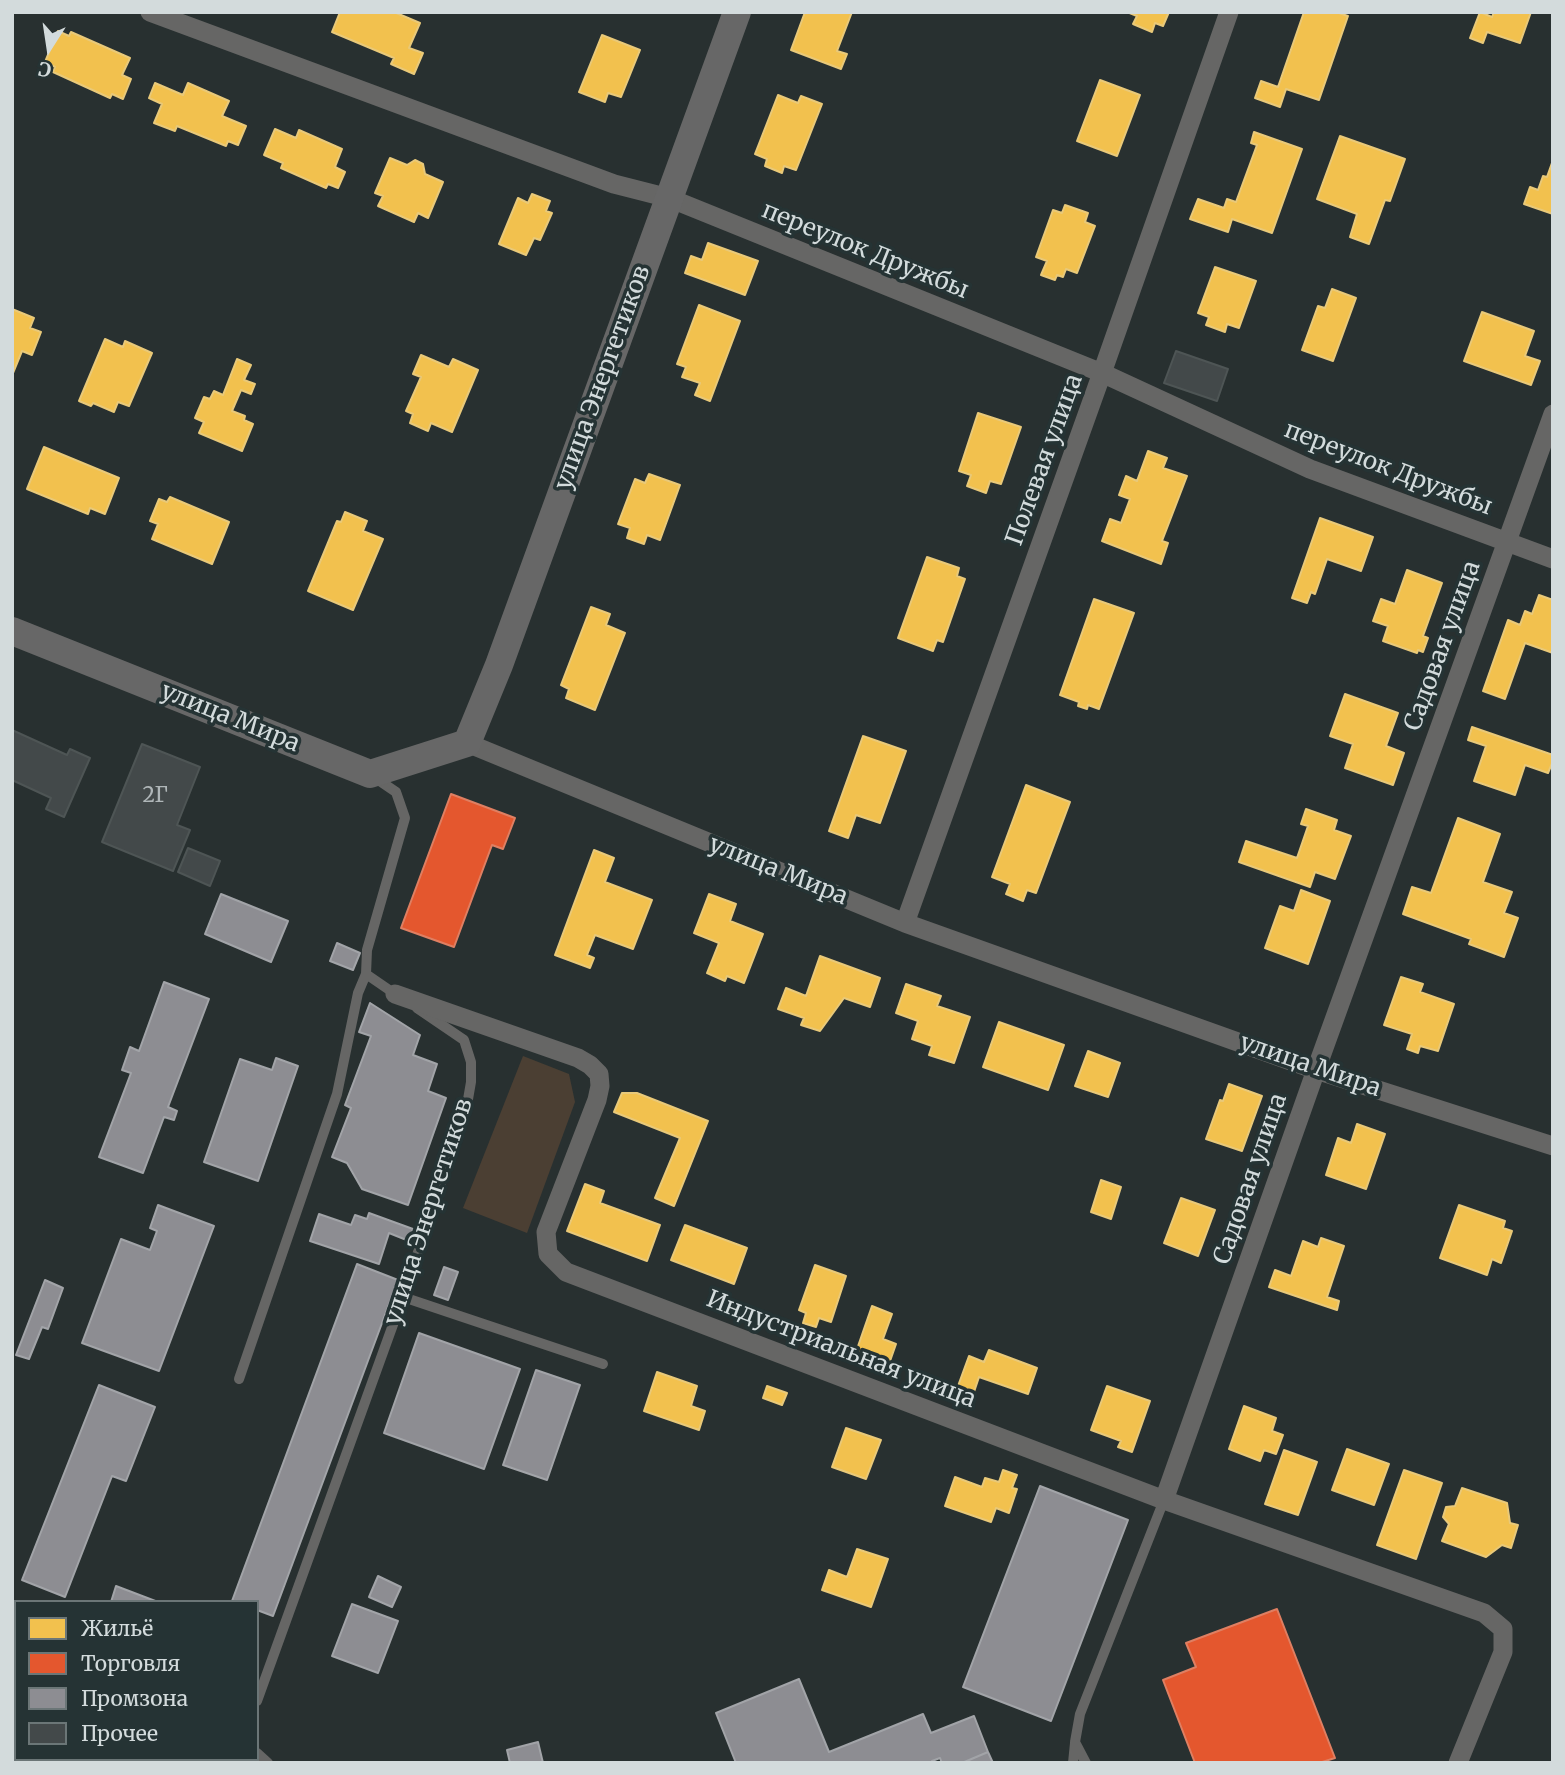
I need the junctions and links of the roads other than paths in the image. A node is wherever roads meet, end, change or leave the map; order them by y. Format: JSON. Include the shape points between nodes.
{"nodes":[{"id":1,"x":150,"y":12,"type":"edge"},
{"id":2,"x":737,"y":12,"type":"edge"},
{"id":3,"x":1229,"y":12,"type":"edge"},
{"id":4,"x":669,"y":198,"type":"junction"},
{"id":5,"x":1102,"y":373,"type":"junction"},
{"id":6,"x":1553,"y":414,"type":"edge"},
{"id":7,"x":1507,"y":542,"type":"junction"},
{"id":8,"x":1553,"y":559,"type":"edge"},
{"id":9,"x":12,"y":631,"type":"edge"},
{"id":10,"x":467,"y":743,"type":"junction"},
{"id":11,"x":370,"y":774,"type":"junction"},
{"id":12,"x":905,"y":923,"type":"junction"},
{"id":13,"x":366,"y":974,"type":"junction"},
{"id":14,"x":395,"y":994,"type":"junction"},
{"id":15,"x":1315,"y":1070,"type":"junction"},
{"id":16,"x":1553,"y":1146,"type":"edge"},
{"id":17,"x":403,"y":1297,"type":"junction"},
{"id":18,"x":603,"y":1364,"type":"dead end"},
{"id":19,"x":239,"y":1379,"type":"dead end"},
{"id":20,"x":1164,"y":1500,"type":"junction"},
{"id":21,"x":259,"y":1695,"type":"edge"},
{"id":22,"x":1075,"y":1742,"type":"junction"},
{"id":23,"x":1073,"y":1763,"type":"edge"},
{"id":24,"x":1086,"y":1763,"type":"edge"},
{"id":25,"x":1458,"y":1763,"type":"edge"}],
"edges":[{"from":1,"to":4,"type":"street","name":"переулок Дружбы","via":[[614,184]]},
{"from":2,"to":4,"type":"street","name":"улица Энергетиков"},
{"from":3,"to":5,"type":"street","name":"Полевая улица"},
{"from":4,"to":5,"type":"street","name":"переулок Дружбы"},
{"from":4,"to":10,"type":"street","name":"улица Энергетиков"},
{"from":5,"to":7,"type":"street","name":"переулок Дружбы","via":[[1310,469]]},
{"from":5,"to":12,"type":"street","name":"Полевая улица"},
{"from":6,"to":7,"type":"street","name":"Садовая улица"},
{"from":7,"to":8,"type":"street","name":"переулок Дружбы"},
{"from":7,"to":15,"type":"street","name":"Садовая улица"},
{"from":9,"to":11,"type":"street","name":"улица Мира"},
{"from":10,"to":11,"type":"street"},
{"from":10,"to":12,"type":"street","name":"улица Мира"},
{"from":11,"to":13,"type":"lane","via":[[396,792],[405,818],[367,950]]},
{"from":12,"to":15,"type":"street","name":"улица Мира"},
{"from":13,"to":14,"type":"lane","name":"улица Энергетиков"},
{"from":13,"to":19,"type":"lane","via":[[337,1094]]},
{"from":14,"to":17,"type":"lane","name":"улица Энергетиков","via":[[464,1040],[471,1062],[467,1105]]},
{"from":14,"to":20,"type":"street","name":"Индустриальная улица","via":[[578,1058],[599,1074],[597,1100],[546,1232],[548,1254],[566,1272]]},
{"from":15,"to":16,"type":"street","name":"улица Мира"},
{"from":15,"to":20,"type":"street","name":"Садовая улица"},
{"from":17,"to":18,"type":"lane"},
{"from":17,"to":21,"type":"lane","name":"улица Энергетиков"},
{"from":20,"to":22,"type":"lane","name":"Садовая улица","via":[[1080,1714]]},
{"from":20,"to":25,"type":"street","name":"Индустриальная улица","via":[[1484,1613],[1503,1629],[1503,1652]]},
{"from":22,"to":23,"type":"lane","name":"Садовая улица"},
{"from":22,"to":24,"type":"lane"}]}
